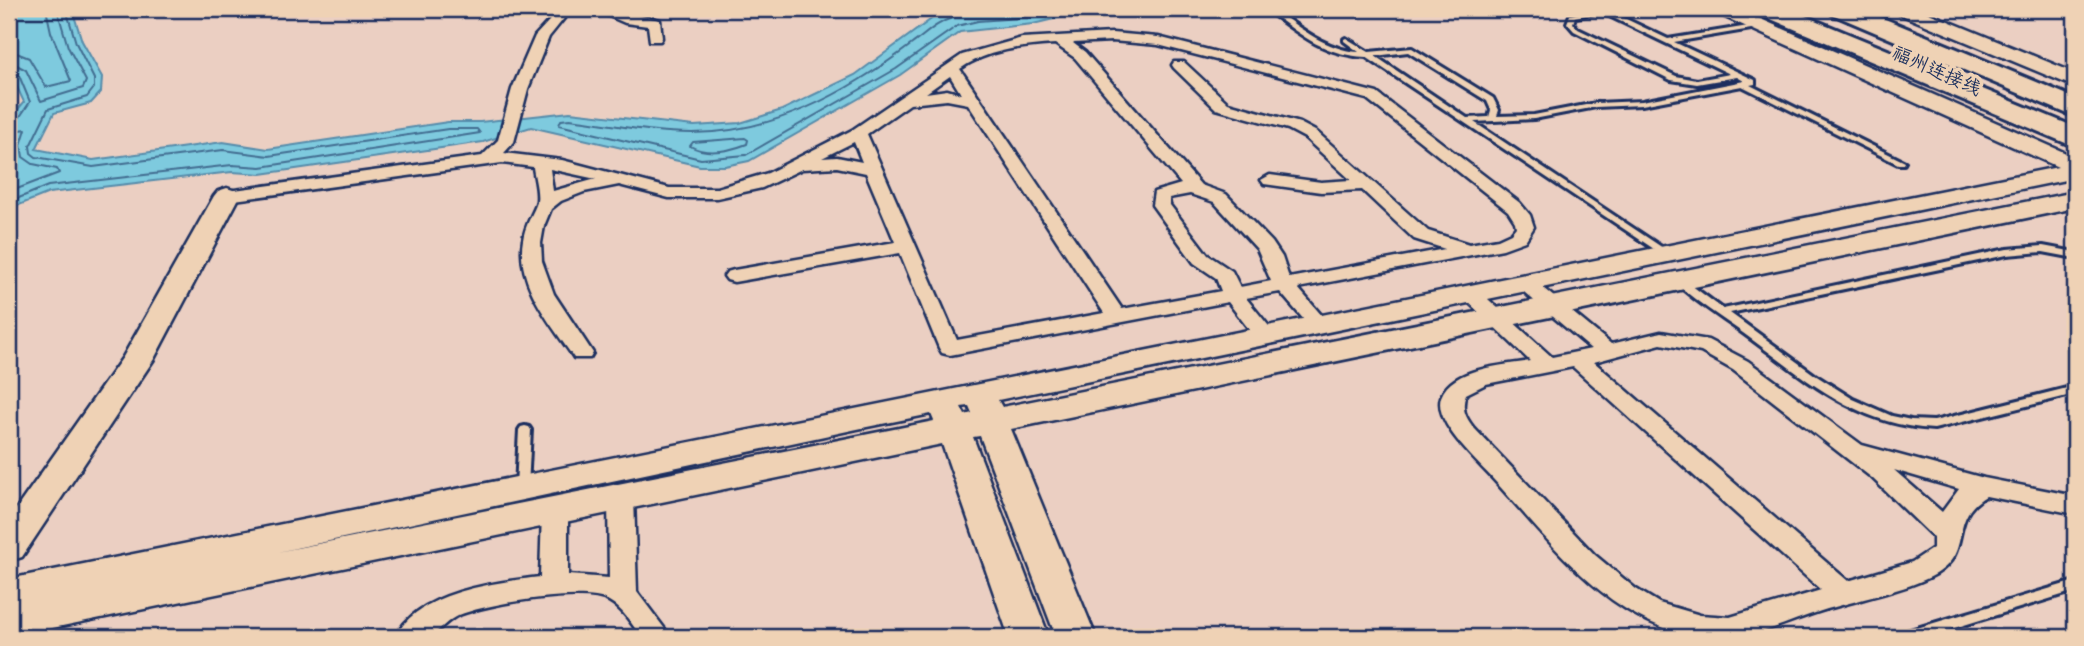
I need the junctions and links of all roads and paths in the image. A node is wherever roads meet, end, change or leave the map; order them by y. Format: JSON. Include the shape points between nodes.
{"nodes":[{"id":1,"x":570,"y":9,"type":"edge"},
{"id":2,"x":600,"y":9,"type":"edge"},
{"id":3,"x":1272,"y":9,"type":"edge"},
{"id":4,"x":1601,"y":9,"type":"edge"},
{"id":5,"x":1723,"y":9,"type":"edge"},
{"id":6,"x":1799,"y":9,"type":"edge"},
{"id":7,"x":1841,"y":9,"type":"edge"},
{"id":8,"x":1871,"y":9,"type":"edge"},
{"id":9,"x":1904,"y":9,"type":"edge"},
{"id":10,"x":1765,"y":17,"type":"edge"},
{"id":11,"x":1102,"y":37,"type":"junction"},
{"id":12,"x":654,"y":38,"type":"dead end"},
{"id":13,"x":1057,"y":39,"type":"junction"},
{"id":14,"x":1346,"y":40,"type":"dead end"},
{"id":15,"x":1667,"y":41,"type":"junction"},
{"id":16,"x":1080,"y":55,"type":"junction"},
{"id":17,"x":1370,"y":56,"type":"junction"},
{"id":18,"x":1179,"y":65,"type":"dead end"},
{"id":19,"x":952,"y":68,"type":"junction"},
{"id":20,"x":1740,"y":80,"type":"junction"},
{"id":21,"x":2075,"y":81,"type":"edge"},
{"id":22,"x":2075,"y":94,"type":"edge"},
{"id":23,"x":974,"y":101,"type":"junction"},
{"id":24,"x":900,"y":104,"type":"junction"},
{"id":25,"x":2075,"y":108,"type":"edge"},
{"id":26,"x":1492,"y":119,"type":"junction"},
{"id":27,"x":1466,"y":120,"type":"junction"},
{"id":28,"x":2075,"y":132,"type":"edge"},
{"id":29,"x":858,"y":133,"type":"junction"},
{"id":30,"x":2075,"y":138,"type":"edge"},
{"id":31,"x":489,"y":158,"type":"junction"},
{"id":32,"x":541,"y":161,"type":"junction"},
{"id":33,"x":1901,"y":162,"type":"dead end"},
{"id":34,"x":874,"y":169,"type":"junction"},
{"id":35,"x":2075,"y":169,"type":"edge"},
{"id":36,"x":774,"y":177,"type":"junction"},
{"id":37,"x":620,"y":180,"type":"junction"},
{"id":38,"x":1270,"y":180,"type":"dead end"},
{"id":39,"x":1366,"y":185,"type":"junction"},
{"id":40,"x":1195,"y":189,"type":"junction"},
{"id":41,"x":227,"y":196,"type":"joint"},
{"id":42,"x":2075,"y":200,"type":"edge"},
{"id":43,"x":545,"y":203,"type":"junction"},
{"id":44,"x":1421,"y":236,"type":"junction"},
{"id":45,"x":907,"y":246,"type":"junction"},
{"id":46,"x":1469,"y":250,"type":"junction"},
{"id":47,"x":2075,"y":255,"type":"edge"},
{"id":48,"x":1424,"y":259,"type":"junction"},
{"id":49,"x":1672,"y":268,"type":"junction"},
{"id":50,"x":734,"y":276,"type":"dead end"},
{"id":51,"x":1525,"y":283,"type":"junction"},
{"id":52,"x":1285,"y":285,"type":"junction"},
{"id":53,"x":1471,"y":294,"type":"junction"},
{"id":54,"x":1233,"y":295,"type":"junction"},
{"id":55,"x":1553,"y":307,"type":"junction"},
{"id":56,"x":1721,"y":312,"type":"junction"},
{"id":57,"x":1117,"y":317,"type":"junction"},
{"id":58,"x":1497,"y":318,"type":"junction"},
{"id":59,"x":1319,"y":325,"type":"junction"},
{"id":60,"x":1266,"y":336,"type":"junction"},
{"id":61,"x":1607,"y":352,"type":"junction"},
{"id":62,"x":582,"y":353,"type":"dead end"},
{"id":63,"x":1578,"y":359,"type":"junction"},
{"id":64,"x":1547,"y":365,"type":"junction"},
{"id":65,"x":2075,"y":390,"type":"edge"},
{"id":66,"x":986,"y":408,"type":"junction"},
{"id":67,"x":949,"y":415,"type":"junction"},
{"id":68,"x":526,"y":430,"type":"dead end"},
{"id":69,"x":1849,"y":449,"type":"junction"},
{"id":70,"x":522,"y":487,"type":"junction"},
{"id":71,"x":1984,"y":487,"type":"junction"},
{"id":72,"x":621,"y":497,"type":"junction"},
{"id":73,"x":2075,"y":505,"type":"edge"},
{"id":74,"x":555,"y":511,"type":"junction"},
{"id":75,"x":1945,"y":534,"type":"junction"},
{"id":76,"x":9,"y":547,"type":"edge"},
{"id":77,"x":2075,"y":586,"type":"edge"},
{"id":78,"x":554,"y":588,"type":"junction"},
{"id":79,"x":9,"y":594,"type":"edge"},
{"id":80,"x":1844,"y":594,"type":"junction"},
{"id":81,"x":623,"y":596,"type":"junction"},
{"id":82,"x":9,"y":622,"type":"edge"},
{"id":83,"x":1912,"y":636,"type":"edge"},
{"id":84,"x":410,"y":637,"type":"edge"},
{"id":85,"x":657,"y":637,"type":"edge"},
{"id":86,"x":1029,"y":637,"type":"edge"},
{"id":87,"x":1076,"y":637,"type":"edge"}],
"edges":[{"from":1,"to":31,"type":"street","via":[[542,36],[520,89],[506,142]]},
{"from":2,"to":12,"type":"street","via":[[629,20],[655,23]]},
{"from":3,"to":17,"type":"lane","via":[[1329,50]]},
{"from":4,"to":15,"type":"lane"},
{"from":4,"to":20,"type":"lane","via":[[1572,16],[1570,23],[1674,78]]},
{"from":5,"to":10,"type":"street"},
{"from":6,"to":28,"type":"highway","name":"福州连接线"},
{"from":7,"to":25,"type":"highway","name":"福州连接线"},
{"from":8,"to":22,"type":"highway"},
{"from":9,"to":21,"type":"street"},
{"from":10,"to":15,"type":"lane"},
{"from":10,"to":30,"type":"highway"},
{"from":10,"to":35,"type":"street"},
{"from":11,"to":13,"type":"street"},
{"from":11,"to":16,"type":"street","via":[[1083,45]]},
{"from":11,"to":46,"type":"street","via":[[1158,41],[1378,100],[1525,219],[1524,230],[1513,240]]},
{"from":13,"to":16,"type":"street"},
{"from":13,"to":19,"type":"street","via":[[1009,45],[967,58]]},
{"from":14,"to":17,"type":"lane"},
{"from":15,"to":20,"type":"lane"},
{"from":16,"to":40,"type":"street"},
{"from":17,"to":26,"type":"lane","via":[[1409,50],[1490,100],[1495,110]]},
{"from":17,"to":27,"type":"lane"},
{"from":18,"to":39,"type":"street","via":[[1222,106],[1311,135]]},
{"from":19,"to":23,"type":"street"},
{"from":19,"to":24,"type":"street"},
{"from":20,"to":26,"type":"lane","via":[[1642,103],[1607,103],[1534,117]]},
{"from":20,"to":33,"type":"lane"},
{"from":23,"to":24,"type":"street","via":[[947,96]]},
{"from":23,"to":57,"type":"street"},
{"from":24,"to":29,"type":"street"},
{"from":26,"to":27,"type":"lane"},
{"from":27,"to":49,"type":"lane"},
{"from":29,"to":34,"type":"street"},
{"from":29,"to":36,"type":"street"},
{"from":31,"to":32,"type":"street"},
{"from":31,"to":41,"type":"street"},
{"from":32,"to":37,"type":"street"},
{"from":32,"to":43,"type":"street"},
{"from":34,"to":36,"type":"street","via":[[827,161]]},
{"from":34,"to":45,"type":"street"},
{"from":35,"to":49,"type":"street"},
{"from":36,"to":37,"type":"street","via":[[738,189],[685,195]]},
{"from":37,"to":43,"type":"street","via":[[572,190]]},
{"from":38,"to":39,"type":"street","via":[[1321,187]]},
{"from":39,"to":44,"type":"street"},
{"from":40,"to":52,"type":"street","via":[[1227,204],[1270,252],[1277,276]]},
{"from":40,"to":54,"type":"street","via":[[1166,192],[1160,196],[1161,205],[1202,259],[1225,275]]},
{"from":41,"to":76,"type":"street","via":[[138,359]]},
{"from":42,"to":49,"type":"street"},
{"from":43,"to":62,"type":"street","via":[[531,245],[536,276]]},
{"from":44,"to":46,"type":"street"},
{"from":44,"to":48,"type":"street"},
{"from":45,"to":50,"type":"street"},
{"from":45,"to":57,"type":"street","via":[[950,348]]},
{"from":46,"to":48,"type":"street"},
{"from":47,"to":56,"type":"lane","via":[[2043,249],[2007,252]]},
{"from":48,"to":52,"type":"street"},
{"from":49,"to":51,"type":"street"},
{"from":49,"to":55,"type":"street"},
{"from":49,"to":56,"type":"lane"},
{"from":51,"to":53,"type":"street"},
{"from":51,"to":55,"type":"street"},
{"from":52,"to":54,"type":"street"},
{"from":52,"to":59,"type":"street"},
{"from":53,"to":58,"type":"street"},
{"from":53,"to":59,"type":"street"},
{"from":54,"to":57,"type":"street"},
{"from":54,"to":60,"type":"street"},
{"from":55,"to":58,"type":"street"},
{"from":55,"to":61,"type":"street"},
{"from":56,"to":65,"type":"lane","via":[[1834,394],[1870,413],[1904,423],[1934,425]]},
{"from":58,"to":64,"type":"street"},
{"from":58,"to":66,"type":"street"},
{"from":59,"to":60,"type":"street"},
{"from":60,"to":66,"type":"street"},
{"from":61,"to":63,"type":"street"},
{"from":61,"to":69,"type":"street","via":[[1661,338],[1708,348],[1744,368]]},
{"from":63,"to":64,"type":"street"},
{"from":63,"to":80,"type":"street"},
{"from":64,"to":80,"type":"street","via":[[1468,383],[1452,396],[1452,414],[1614,591],[1660,615],[1712,629],[1730,628]]},
{"from":66,"to":67,"type":"street"},
{"from":66,"to":87,"type":"street"},
{"from":67,"to":70,"type":"street"},
{"from":67,"to":72,"type":"street"},
{"from":67,"to":86,"type":"street"},
{"from":68,"to":70,"type":"lane"},
{"from":69,"to":71,"type":"street"},
{"from":69,"to":75,"type":"street","via":[[1916,500]]},
{"from":70,"to":79,"type":"street"},
{"from":71,"to":73,"type":"street"},
{"from":71,"to":75,"type":"street","via":[[1959,503]]},
{"from":72,"to":74,"type":"street"},
{"from":72,"to":81,"type":"street"},
{"from":74,"to":78,"type":"street"},
{"from":74,"to":82,"type":"street"},
{"from":75,"to":80,"type":"street","via":[[1947,547],[1935,562]]},
{"from":77,"to":83,"type":"lane"},
{"from":78,"to":81,"type":"street","via":[[599,586]]},
{"from":78,"to":84,"type":"street","via":[[499,594],[448,608]]},
{"from":81,"to":85,"type":"street"}]}
